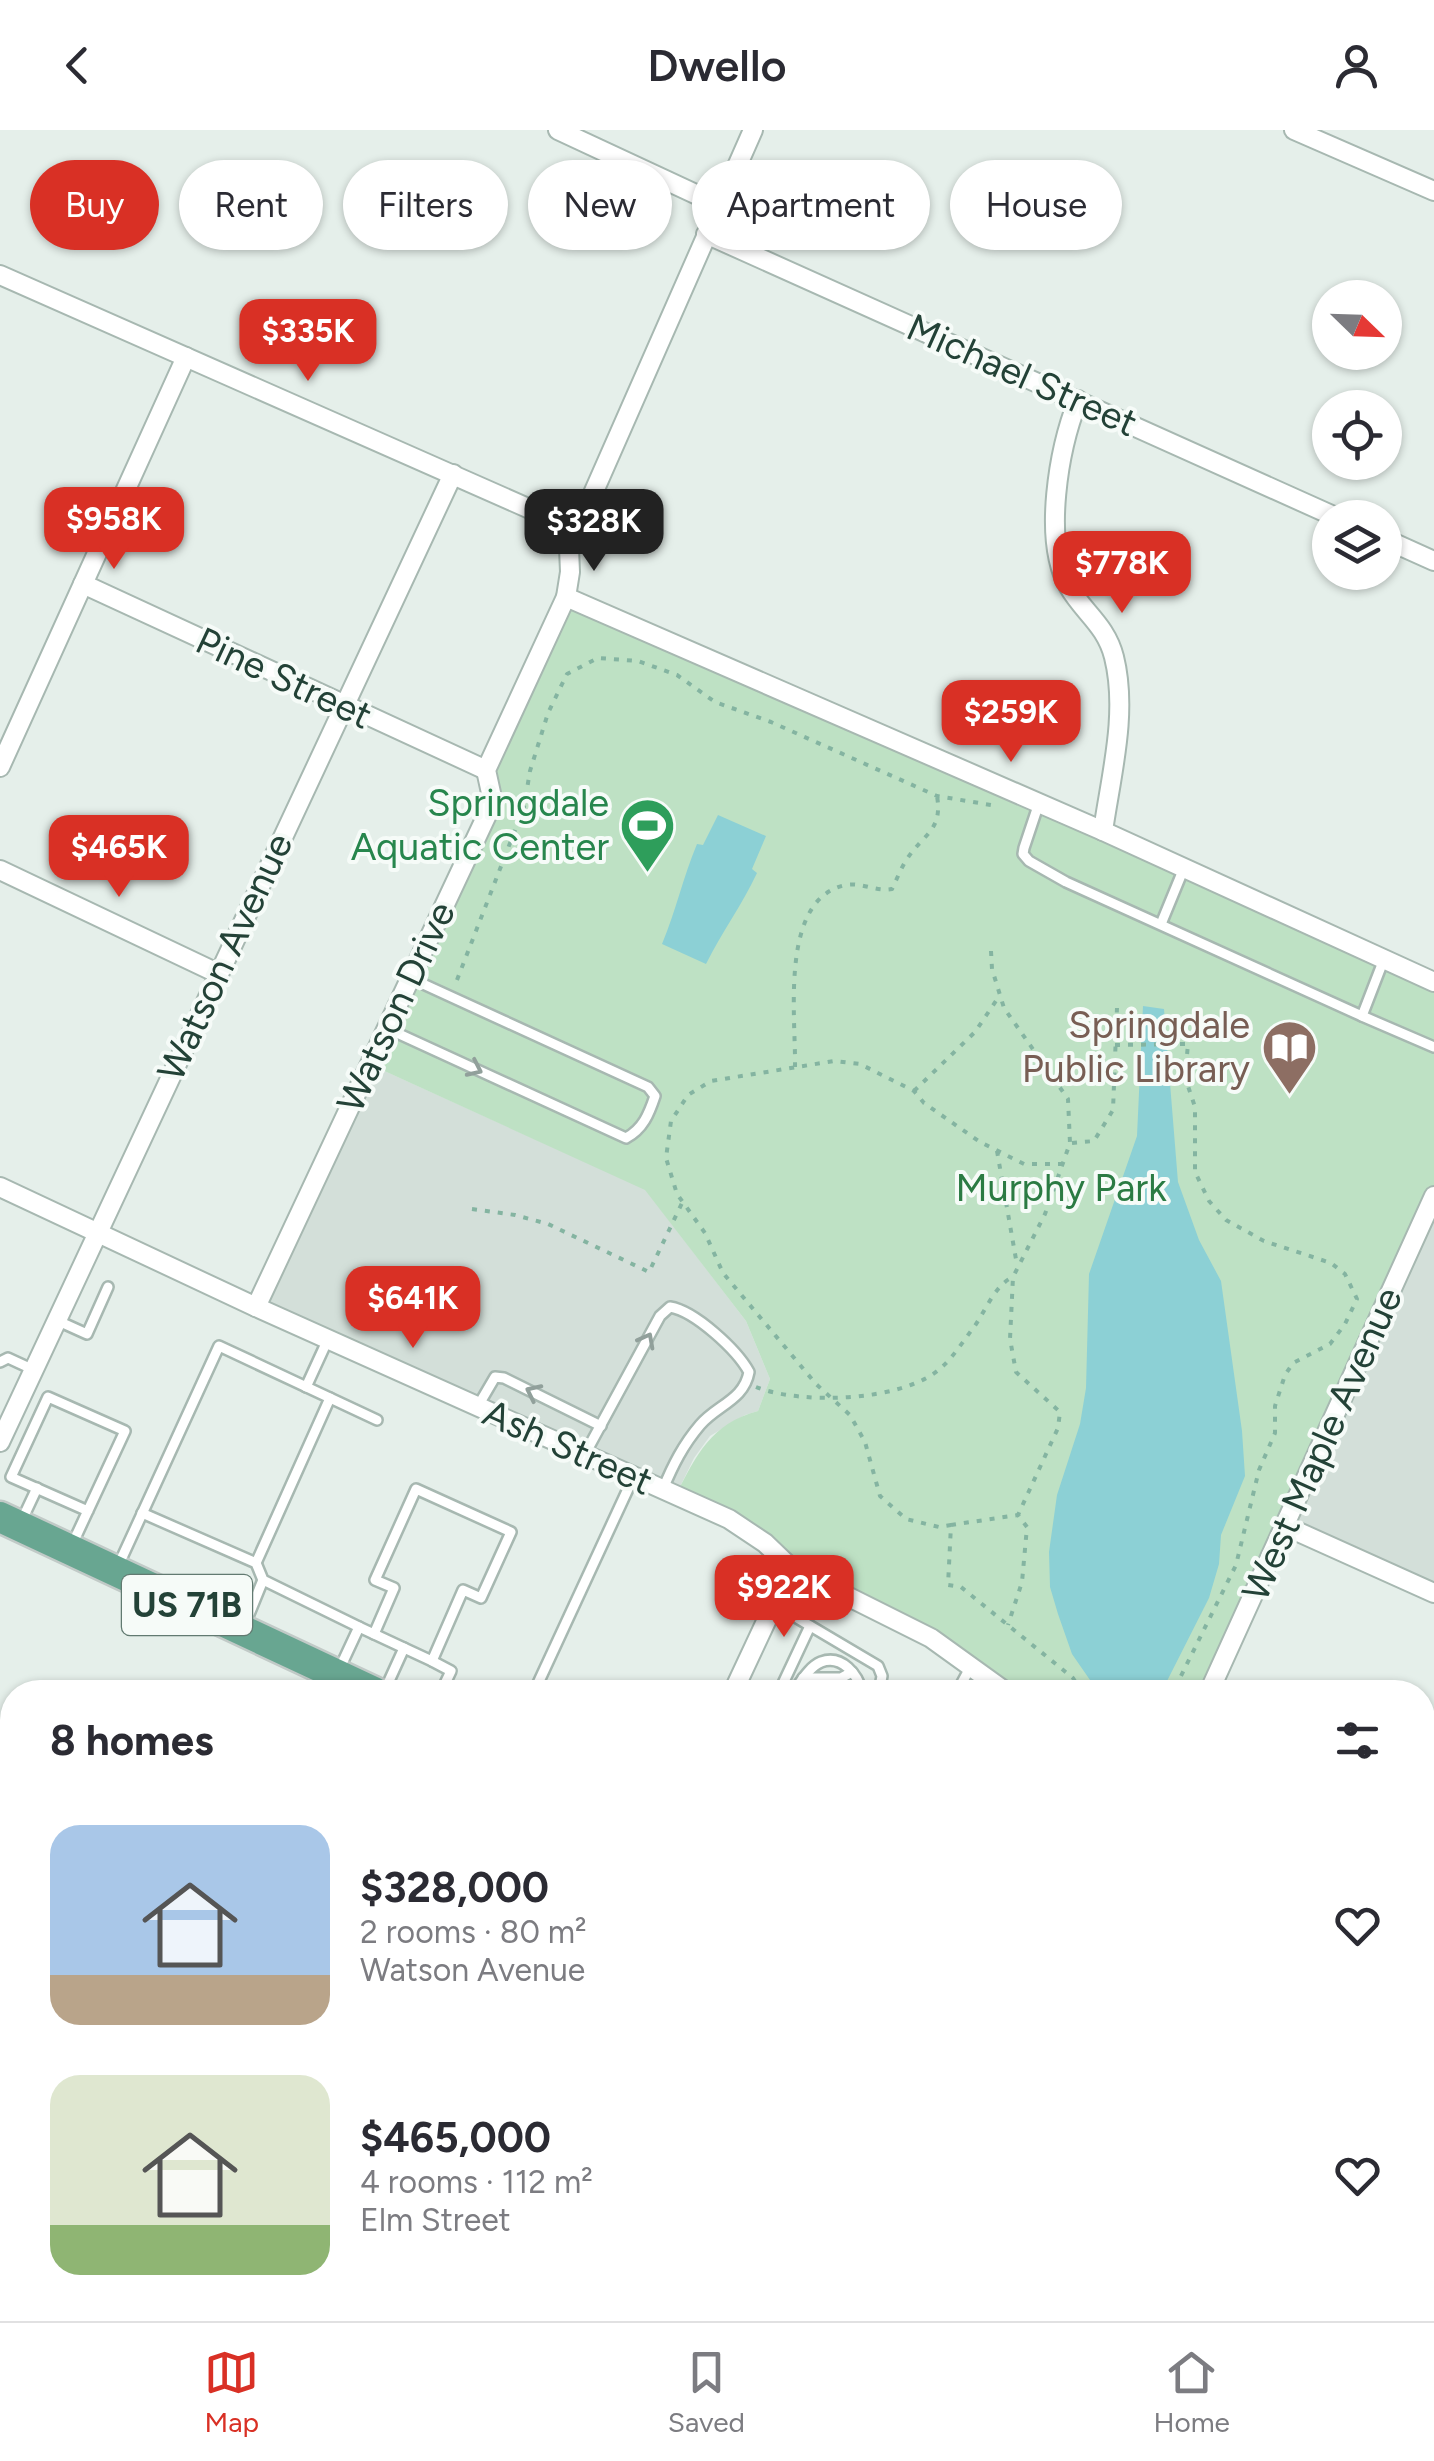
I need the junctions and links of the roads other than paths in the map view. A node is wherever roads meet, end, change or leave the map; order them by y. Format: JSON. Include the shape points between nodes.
{"nodes":[{"id":1,"x":558,"y":130,"type":"edge"},
{"id":2,"x":753,"y":130,"type":"edge"},
{"id":3,"x":1294,"y":130,"type":"edge"},
{"id":4,"x":739,"y":160,"type":"edge"},
{"id":5,"x":1434,"y":190,"type":"edge"},
{"id":6,"x":692,"y":192,"type":"edge"},
{"id":7,"x":699,"y":250,"type":"edge"},
{"id":8,"x":742,"y":250,"type":"edge"},
{"id":9,"x":0,"y":275,"type":"edge"},
{"id":10,"x":186,"y":357,"type":"junction"},
{"id":11,"x":1078,"y":400,"type":"junction"},
{"id":12,"x":453,"y":474,"type":"junction"},
{"id":13,"x":1312,"y":506,"type":"edge"},
{"id":14,"x":1402,"y":547,"type":"edge"},
{"id":15,"x":569,"y":548,"type":"junction"},
{"id":16,"x":1434,"y":561,"type":"edge"},
{"id":17,"x":83,"y":584,"type":"junction"},
{"id":18,"x":566,"y":596,"type":"junction"},
{"id":19,"x":342,"y":705,"type":"junction"},
{"id":20,"x":0,"y":767,"type":"edge"},
{"id":21,"x":486,"y":770,"type":"junction"},
{"id":22,"x":1039,"y":803,"type":"junction"},
{"id":23,"x":1103,"y":831,"type":"junction"},
{"id":24,"x":1184,"y":868,"type":"junction"},
{"id":25,"x":0,"y":870,"type":"edge"},
{"id":26,"x":1160,"y":924,"type":"junction"},
{"id":27,"x":1384,"y":959,"type":"junction"},
{"id":28,"x":217,"y":973,"type":"junction"},
{"id":29,"x":410,"y":978,"type":"junction"},
{"id":30,"x":1434,"y":982,"type":"edge"},
{"id":31,"x":1362,"y":1016,"type":"junction"},
{"id":32,"x":386,"y":1028,"type":"junction"},
{"id":33,"x":1434,"y":1047,"type":"edge"},
{"id":34,"x":0,"y":1187,"type":"edge"},
{"id":35,"x":1434,"y":1196,"type":"edge"},
{"id":36,"x":97,"y":1232,"type":"junction"},
{"id":37,"x":108,"y":1287,"type":"dead end"},
{"id":38,"x":256,"y":1307,"type":"junction"},
{"id":39,"x":56,"y":1320,"type":"junction"},
{"id":40,"x":328,"y":1339,"type":"junction"},
{"id":41,"x":0,"y":1362,"type":"edge"},
{"id":42,"x":34,"y":1370,"type":"junction"},
{"id":43,"x":306,"y":1387,"type":"junction"},
{"id":44,"x":330,"y":1398,"type":"junction"},
{"id":45,"x":478,"y":1406,"type":"junction"},
{"id":46,"x":377,"y":1420,"type":"dead end"},
{"id":47,"x":601,"y":1426,"type":"junction"},
{"id":48,"x":2,"y":1433,"type":"edge"},
{"id":49,"x":584,"y":1454,"type":"junction"},
{"id":50,"x":634,"y":1476,"type":"junction"},
{"id":51,"x":36,"y":1488,"type":"junction"},
{"id":52,"x":663,"y":1489,"type":"junction"},
{"id":53,"x":88,"y":1511,"type":"junction"},
{"id":54,"x":142,"y":1513,"type":"junction"},
{"id":55,"x":9,"y":1521,"type":"edge"},
{"id":56,"x":1285,"y":1526,"type":"junction"},
{"id":57,"x":70,"y":1550,"type":"junction"},
{"id":58,"x":256,"y":1563,"type":"junction"},
{"id":59,"x":791,"y":1568,"type":"junction"},
{"id":60,"x":116,"y":1571,"type":"junction"},
{"id":61,"x":263,"y":1580,"type":"junction"},
{"id":62,"x":1434,"y":1593,"type":"edge"},
{"id":63,"x":774,"y":1605,"type":"junction"},
{"id":64,"x":810,"y":1626,"type":"junction"},
{"id":65,"x":359,"y":1627,"type":"junction"},
{"id":66,"x":242,"y":1630,"type":"junction"},
{"id":67,"x":374,"y":1634,"type":"junction"},
{"id":68,"x":404,"y":1648,"type":"junction"},
{"id":69,"x":432,"y":1661,"type":"junction"},
{"id":70,"x":970,"y":1668,"type":"junction"},
{"id":71,"x":852,"y":1672,"type":"junction"},
{"id":72,"x":804,"y":1678,"type":"joint"},
{"id":73,"x":326,"y":1680,"type":"edge"},
{"id":74,"x":335,"y":1680,"type":"edge"},
{"id":75,"x":389,"y":1680,"type":"edge"},
{"id":76,"x":447,"y":1680,"type":"edge"},
{"id":77,"x":540,"y":1680,"type":"edge"},
{"id":78,"x":739,"y":1680,"type":"edge"},
{"id":79,"x":785,"y":1680,"type":"edge"},
{"id":80,"x":856,"y":1680,"type":"edge"},
{"id":81,"x":881,"y":1680,"type":"edge"},
{"id":82,"x":964,"y":1680,"type":"edge"},
{"id":83,"x":985,"y":1680,"type":"edge"},
{"id":84,"x":1214,"y":1680,"type":"edge"}],
"edges":[{"from":1,"to":6,"type":"street"},
{"from":2,"to":4,"type":"street"},
{"from":3,"to":5,"type":"street"},
{"from":7,"to":15,"type":"street"},
{"from":8,"to":11,"type":"street","name":"Michael Street"},
{"from":9,"to":10,"type":"street"},
{"from":10,"to":12,"type":"street"},
{"from":10,"to":17,"type":"street"},
{"from":11,"to":13,"type":"street","name":"Michael Street"},
{"from":11,"to":23,"type":"street","via":[[1054,524],[1069,588],[1096,618],[1114,655],[1120,706]]},
{"from":12,"to":15,"type":"street","via":[[539,513]]},
{"from":12,"to":19,"type":"street","name":"Watson Avenue"},
{"from":14,"to":16,"type":"street"},
{"from":15,"to":18,"type":"street"},
{"from":17,"to":19,"type":"street","name":"Pine Street"},
{"from":17,"to":20,"type":"street"},
{"from":18,"to":21,"type":"street","name":"Watson Drive"},
{"from":18,"to":22,"type":"street"},
{"from":19,"to":21,"type":"street","name":"Pine Street"},
{"from":19,"to":28,"type":"street","name":"Watson Avenue"},
{"from":21,"to":29,"type":"street","name":"Watson Drive","via":[[492,802]]},
{"from":22,"to":23,"type":"street"},
{"from":22,"to":26,"type":"lane","via":[[1024,848],[1029,861]]},
{"from":23,"to":24,"type":"street"},
{"from":24,"to":26,"type":"lane"},
{"from":24,"to":27,"type":"street"},
{"from":25,"to":28,"type":"street"},
{"from":26,"to":31,"type":"lane"},
{"from":27,"to":30,"type":"street"},
{"from":27,"to":31,"type":"lane"},
{"from":28,"to":36,"type":"street","name":"Watson Avenue"},
{"from":29,"to":32,"type":"street","name":"Watson Drive"},
{"from":32,"to":29,"type":"lane","one_way":true,"via":[[626,1138],[650,1111],[655,1096],[648,1087]]},
{"from":31,"to":33,"type":"lane"},
{"from":32,"to":38,"type":"street","name":"Watson Drive"},
{"from":34,"to":36,"type":"street","name":"Ash Street"},
{"from":35,"to":56,"type":"street","name":"West Maple Avenue"},
{"from":36,"to":38,"type":"street","name":"Ash Street"},
{"from":36,"to":39,"type":"street","name":"Watson Avenue"},
{"from":37,"to":39,"type":"lane","via":[[87,1334]]},
{"from":38,"to":40,"type":"street","name":"Ash Street"},
{"from":39,"to":42,"type":"street","name":"Watson Avenue"},
{"from":40,"to":43,"type":"lane"},
{"from":40,"to":45,"type":"street","name":"Ash Street"},
{"from":41,"to":42,"type":"lane","via":[[8,1358]]},
{"from":42,"to":48,"type":"street","name":"Watson Avenue"},
{"from":43,"to":44,"type":"lane"},
{"from":43,"to":54,"type":"lane","via":[[219,1346]]},
{"from":44,"to":46,"type":"lane"},
{"from":44,"to":58,"type":"lane"},
{"from":47,"to":45,"type":"lane","one_way":true,"via":[[504,1378],[491,1381]]},
{"from":45,"to":49,"type":"street","name":"Ash Street"},
{"from":47,"to":49,"type":"lane"},
{"from":47,"to":52,"type":"lane","one_way":true,"via":[[670,1308],[692,1314],[743,1361],[747,1384],[704,1420],[679,1452]]},
{"from":49,"to":50,"type":"street","name":"Ash Street"},
{"from":50,"to":52,"type":"street","name":"Ash Street"},
{"from":50,"to":77,"type":"lane"},
{"from":51,"to":53,"type":"lane"},
{"from":51,"to":53,"type":"lane","via":[[11,1477],[48,1397],[124,1431]]},
{"from":51,"to":55,"type":"lane"},
{"from":52,"to":59,"type":"street","name":"Ash Street","via":[[728,1519]]},
{"from":53,"to":57,"type":"lane"},
{"from":54,"to":58,"type":"lane"},
{"from":54,"to":60,"type":"lane"},
{"from":55,"to":57,"type":"main road","number":"US 71B"},
{"from":56,"to":62,"type":"street"},
{"from":56,"to":84,"type":"street","name":"West Maple Avenue"},
{"from":57,"to":60,"type":"main road","number":"US 71B"},
{"from":58,"to":61,"type":"lane"},
{"from":59,"to":63,"type":"street"},
{"from":59,"to":70,"type":"street","name":"Ash Street","via":[[930,1638]]},
{"from":60,"to":66,"type":"main road","number":"US 71B"},
{"from":61,"to":65,"type":"lane"},
{"from":61,"to":66,"type":"lane"},
{"from":63,"to":64,"type":"lane"},
{"from":63,"to":78,"type":"street"},
{"from":64,"to":79,"type":"lane"},
{"from":64,"to":81,"type":"lane","via":[[878,1666]]},
{"from":65,"to":67,"type":"lane"},
{"from":65,"to":74,"type":"lane"},
{"from":66,"to":73,"type":"main road","number":"US 71B"},
{"from":67,"to":68,"type":"lane"},
{"from":67,"to":69,"type":"lane","via":[[394,1588],[375,1580],[416,1489],[511,1532],[481,1598],[463,1590]]},
{"from":68,"to":69,"type":"lane"},
{"from":68,"to":75,"type":"lane"},
{"from":69,"to":76,"type":"lane","via":[[451,1671]]},
{"from":70,"to":82,"type":"lane"},
{"from":70,"to":83,"type":"street","name":"Ash Street"},
{"from":71,"to":72,"type":"lane"},
{"from":71,"to":72,"type":"lane","via":[[823,1660]]},
{"from":71,"to":80,"type":"lane"}]}
